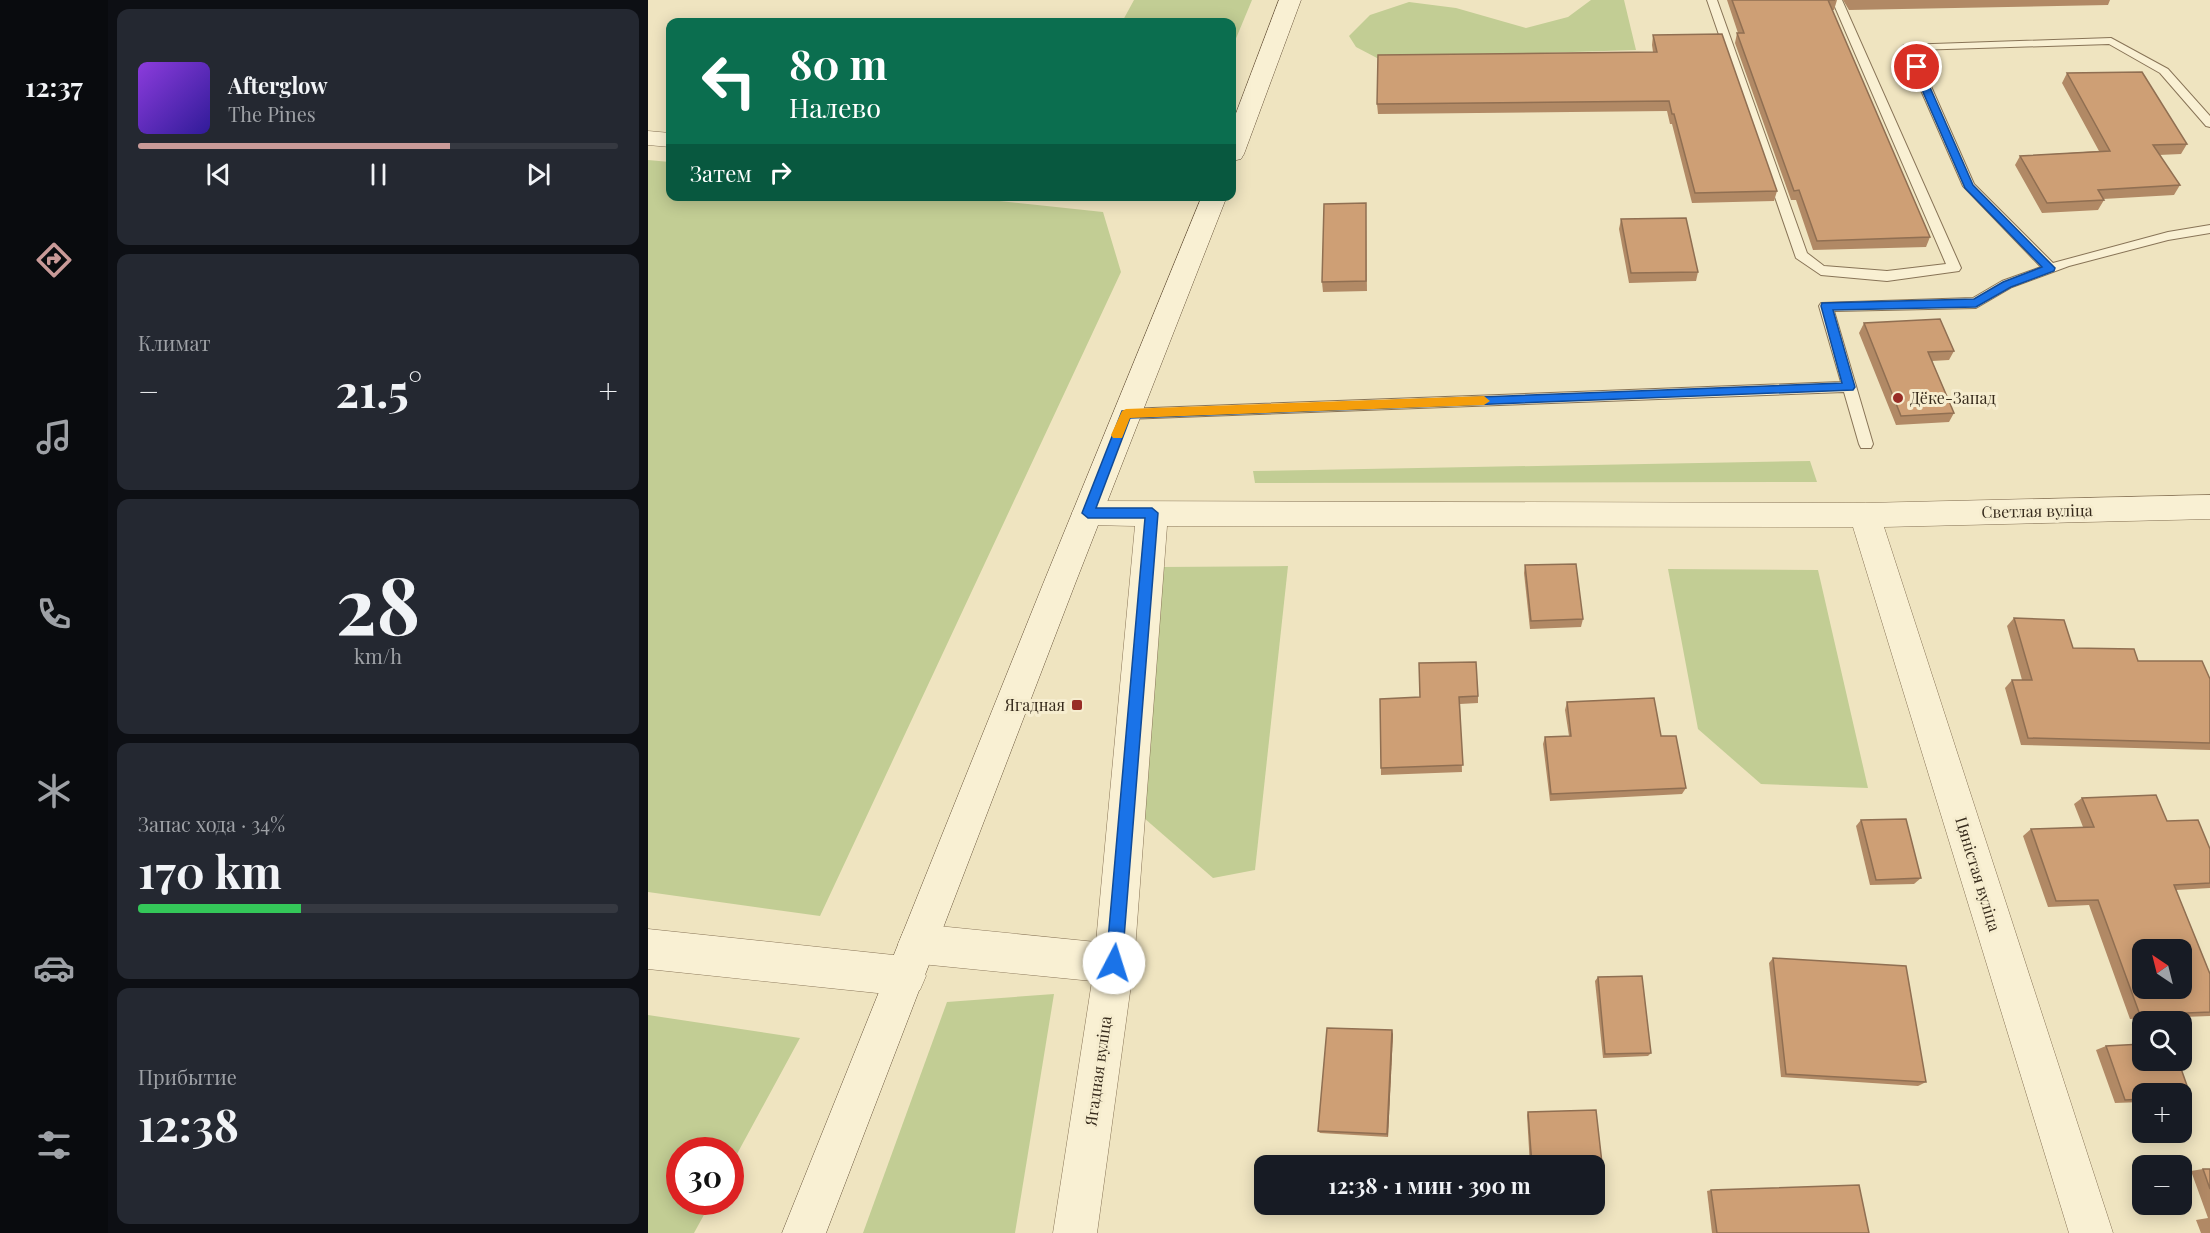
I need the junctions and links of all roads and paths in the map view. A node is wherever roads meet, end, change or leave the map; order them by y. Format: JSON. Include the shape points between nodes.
{"nodes":[{"id":1,"x":1290,"y":0,"type":"edge"},
{"id":2,"x":1712,"y":0,"type":"edge"},
{"id":3,"x":1837,"y":0,"type":"edge"},
{"id":4,"x":2210,"y":123,"type":"edge"},
{"id":5,"x":648,"y":138,"type":"edge"},
{"id":6,"x":666,"y":140,"type":"edge"},
{"id":7,"x":1236,"y":143,"type":"edge"},
{"id":8,"x":1213,"y":201,"type":"edge"},
{"id":9,"x":2210,"y":229,"type":"edge"},
{"id":10,"x":2050,"y":268,"type":"junction"},
{"id":11,"x":1849,"y":387,"type":"junction"},
{"id":12,"x":1126,"y":414,"type":"junction"},
{"id":13,"x":1866,"y":444,"type":"dead end"},
{"id":14,"x":2210,"y":507,"type":"edge"},
{"id":15,"x":1088,"y":513,"type":"junction"},
{"id":16,"x":1152,"y":513,"type":"junction"},
{"id":17,"x":1865,"y":515,"type":"junction"},
{"id":18,"x":648,"y":949,"type":"edge"},
{"id":19,"x":912,"y":960,"type":"junction"},
{"id":20,"x":1114,"y":963,"type":"junction"},
{"id":21,"x":804,"y":1233,"type":"edge"},
{"id":22,"x":1075,"y":1233,"type":"edge"},
{"id":23,"x":2091,"y":1233,"type":"edge"}],
"edges":[{"from":1,"to":7,"type":"street"},
{"from":2,"to":3,"type":"lane","via":[[1801,255],[1821,270],[1887,276],[1954,268]]},
{"from":4,"to":10,"type":"lane","via":[[2164,71],[2111,42],[1908,47],[1968,186]]},
{"from":5,"to":6,"type":"street"},
{"from":8,"to":12,"type":"street"},
{"from":9,"to":10,"type":"lane","via":[[2168,236]]},
{"from":10,"to":11,"type":"lane","via":[[2007,284],[1976,303],[1826,306]]},
{"from":11,"to":12,"type":"lane"},
{"from":11,"to":13,"type":"lane"},
{"from":12,"to":15,"type":"street"},
{"from":14,"to":17,"type":"street","name":"Светлая вуліца"},
{"from":15,"to":16,"type":"street","name":"Светлая вуліца"},
{"from":15,"to":19,"type":"street"},
{"from":16,"to":17,"type":"street","name":"Светлая вуліца"},
{"from":16,"to":20,"type":"street","name":"Ягадная вуліца"},
{"from":17,"to":23,"type":"street","name":"Цяністая вуліца"},
{"from":18,"to":19,"type":"street"},
{"from":19,"to":20,"type":"street"},
{"from":19,"to":21,"type":"street"},
{"from":20,"to":22,"type":"street","name":"Ягадная вуліца"}]}
